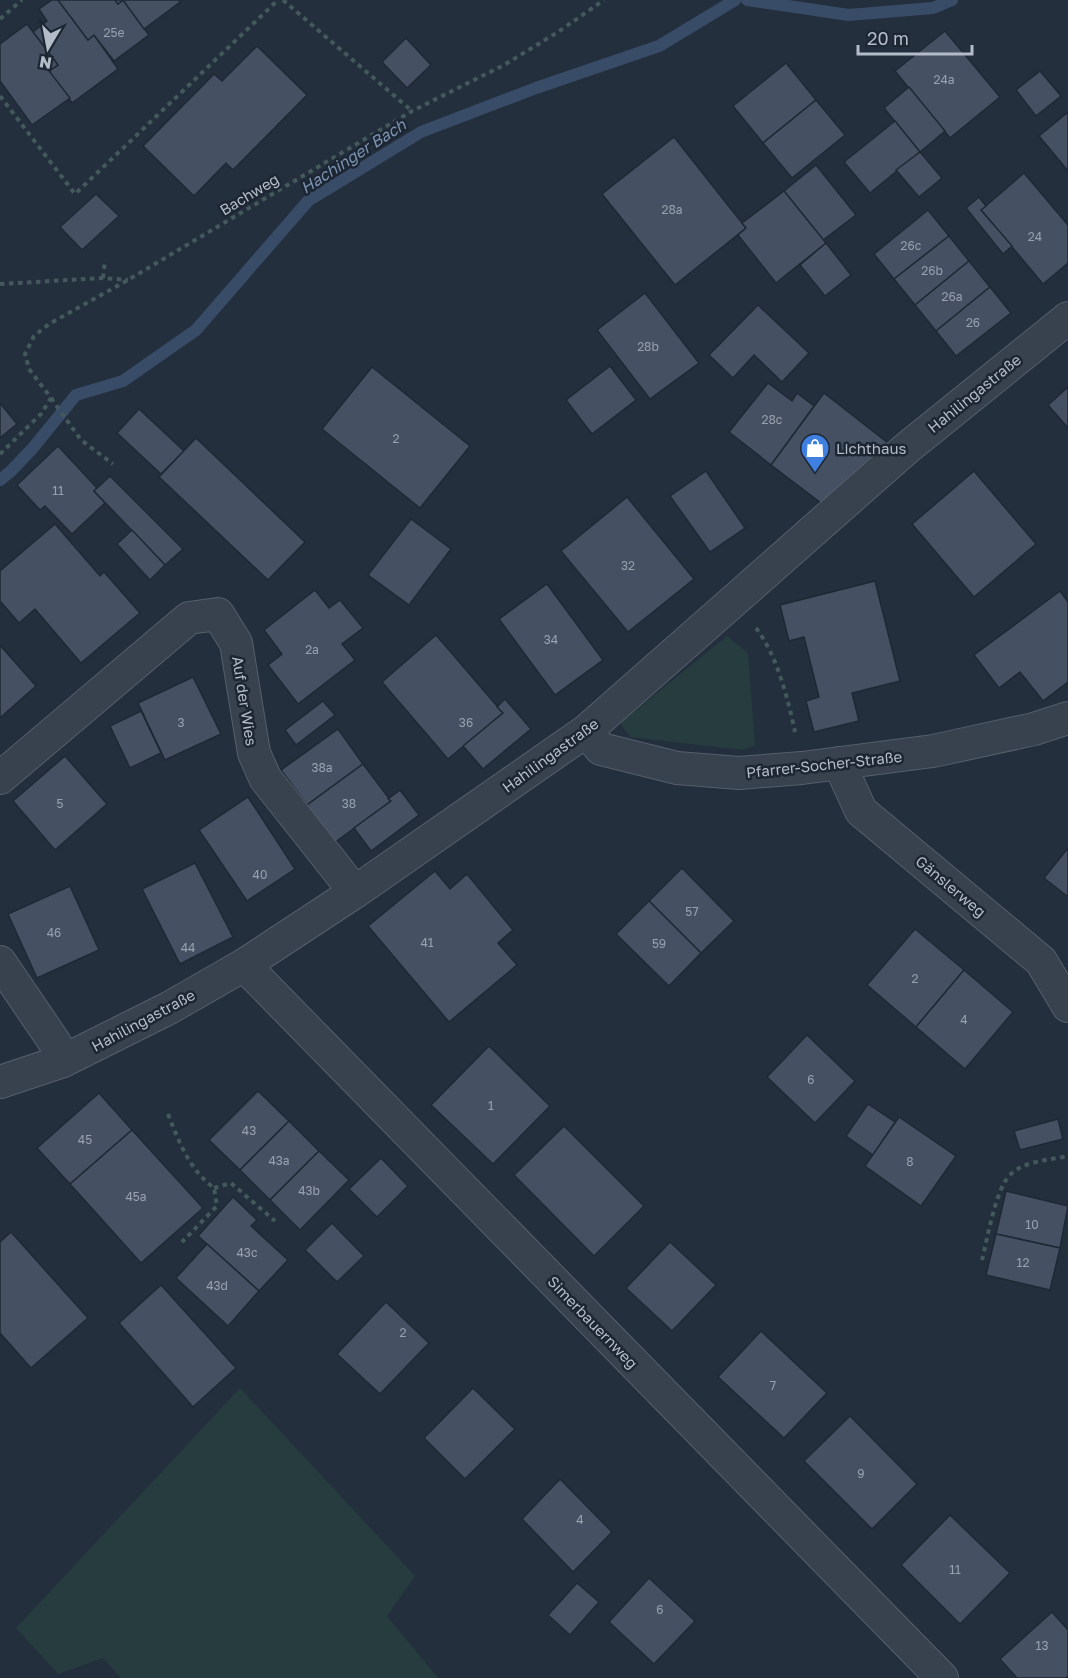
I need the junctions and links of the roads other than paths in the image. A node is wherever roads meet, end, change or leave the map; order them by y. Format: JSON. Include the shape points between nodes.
{"nodes":[{"id":1,"x":1068,"y":318,"type":"edge"},
{"id":2,"x":1068,"y":718,"type":"edge"},
{"id":3,"x":586,"y":731,"type":"junction"},
{"id":4,"x":839,"y":763,"type":"junction"},
{"id":5,"x":0,"y":778,"type":"edge"},
{"id":6,"x":355,"y":892,"type":"junction"},
{"id":7,"x":0,"y":962,"type":"edge"},
{"id":8,"x":244,"y":965,"type":"junction"},
{"id":9,"x":1068,"y":1006,"type":"edge"},
{"id":10,"x":63,"y":1061,"type":"junction"},
{"id":11,"x":0,"y":1082,"type":"edge"},
{"id":12,"x":942,"y":1678,"type":"edge"}],
"edges":[{"from":1,"to":3,"type":"street","name":"Hahilingastraße","via":[[920,436]]},
{"from":2,"to":4,"type":"street","name":"Pfarrer-Socher-Straße","via":[[933,751]]},
{"from":3,"to":4,"type":"street","name":"Pfarrer-Socher-Straße","via":[[601,749],[677,768],[739,774]]},
{"from":3,"to":6,"type":"street","name":"Hahilingastraße"},
{"from":4,"to":9,"type":"street","name":"Gänslerweg","via":[[861,811],[1041,961]]},
{"from":5,"to":6,"type":"street","name":"Auf der Wies","via":[[189,618],[218,614],[236,643],[254,753],[265,778]]},
{"from":6,"to":8,"type":"street","name":"Hahilingastraße"},
{"from":7,"to":10,"type":"street"},
{"from":8,"to":10,"type":"street","name":"Hahilingastraße"},
{"from":8,"to":12,"type":"street","name":"Simerbauernweg"},
{"from":10,"to":11,"type":"street","name":"Hahilingastraße"}]}
